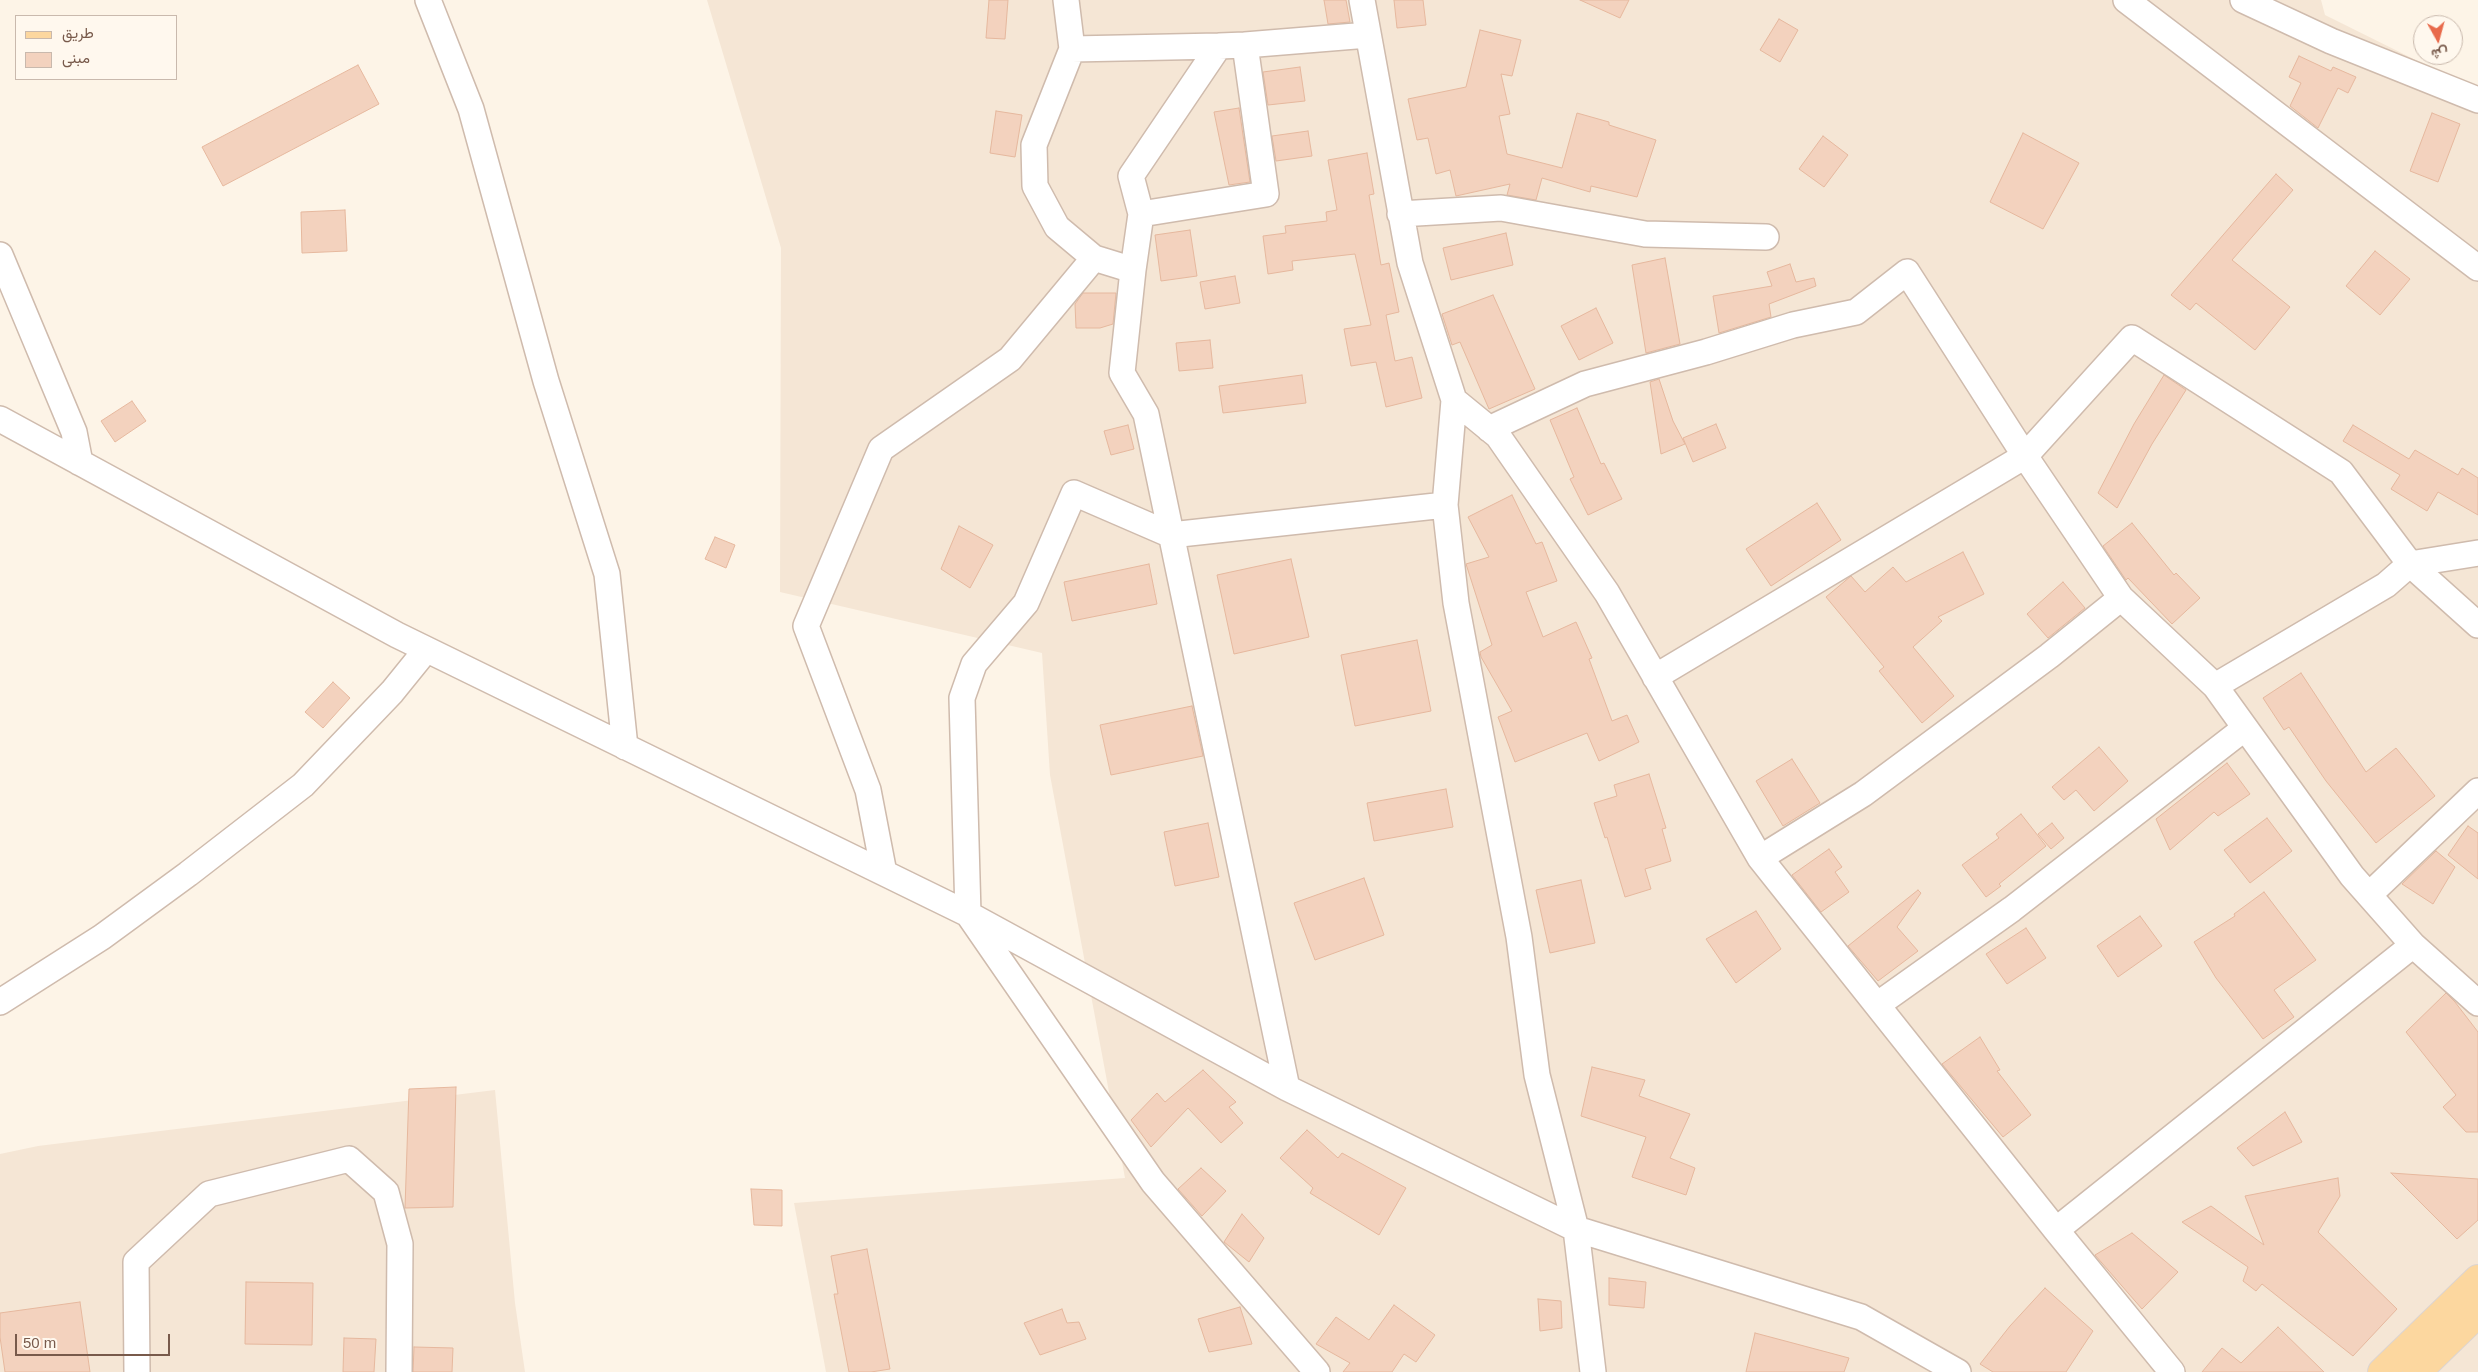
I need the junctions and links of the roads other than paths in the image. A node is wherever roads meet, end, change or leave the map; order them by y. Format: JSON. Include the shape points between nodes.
{"nodes":[{"id":1,"x":428,"y":0,"type":"edge"},
{"id":2,"x":1066,"y":0,"type":"edge"},
{"id":3,"x":1362,"y":0,"type":"edge"},
{"id":4,"x":2126,"y":0,"type":"edge"},
{"id":5,"x":2243,"y":0,"type":"edge"},
{"id":6,"x":1368,"y":35,"type":"junction"},
{"id":7,"x":1245,"y":44,"type":"junction"},
{"id":8,"x":1219,"y":46,"type":"junction"},
{"id":9,"x":1072,"y":50,"type":"junction"},
{"id":10,"x":2478,"y":100,"type":"edge"},
{"id":11,"x":1141,"y":214,"type":"junction"},
{"id":12,"x":1400,"y":214,"type":"junction"},
{"id":13,"x":1766,"y":237,"type":"dead end"},
{"id":14,"x":0,"y":255,"type":"edge"},
{"id":15,"x":1094,"y":258,"type":"junction"},
{"id":16,"x":2478,"y":268,"type":"edge"},
{"id":17,"x":1133,"y":270,"type":"junction"},
{"id":18,"x":1454,"y":400,"type":"junction"},
{"id":19,"x":0,"y":419,"type":"edge"},
{"id":20,"x":1489,"y":429,"type":"junction"},
{"id":21,"x":2025,"y":456,"type":"junction"},
{"id":22,"x":80,"y":463,"type":"junction"},
{"id":23,"x":1445,"y":505,"type":"junction"},
{"id":24,"x":1171,"y":535,"type":"junction"},
{"id":25,"x":2478,"y":553,"type":"edge"},
{"id":26,"x":2410,"y":564,"type":"junction"},
{"id":27,"x":2121,"y":598,"type":"junction"},
{"id":28,"x":2478,"y":625,"type":"edge"},
{"id":29,"x":426,"y":650,"type":"junction"},
{"id":30,"x":1655,"y":678,"type":"junction"},
{"id":31,"x":2215,"y":686,"type":"junction"},
{"id":32,"x":2245,"y":728,"type":"junction"},
{"id":33,"x":625,"y":746,"type":"junction"},
{"id":34,"x":2478,"y":791,"type":"edge"},
{"id":35,"x":1760,"y":858,"type":"junction"},
{"id":36,"x":884,"y":873,"type":"junction"},
{"id":37,"x":2369,"y":895,"type":"junction"},
{"id":38,"x":968,"y":914,"type":"junction"},
{"id":39,"x":2413,"y":945,"type":"junction"},
{"id":40,"x":0,"y":1002,"type":"edge"},
{"id":41,"x":2478,"y":1003,"type":"edge"},
{"id":42,"x":1877,"y":1005,"type":"junction"},
{"id":43,"x":1287,"y":1088,"type":"junction"},
{"id":44,"x":1576,"y":1229,"type":"junction"},
{"id":45,"x":2056,"y":1230,"type":"junction"},
{"id":46,"x":2478,"y":1279,"type":"edge"},
{"id":47,"x":2475,"y":1321,"type":"edge"},
{"id":48,"x":137,"y":1372,"type":"edge"},
{"id":49,"x":399,"y":1372,"type":"edge"},
{"id":50,"x":1317,"y":1372,"type":"edge"},
{"id":51,"x":1593,"y":1372,"type":"edge"},
{"id":52,"x":1958,"y":1372,"type":"edge"},
{"id":53,"x":2172,"y":1372,"type":"edge"},
{"id":54,"x":2382,"y":1372,"type":"edge"},
{"id":55,"x":2417,"y":1372,"type":"edge"}],
"edges":[{"from":1,"to":33,"type":"street","via":[[471,109],[546,381],[607,574]]},
{"from":2,"to":9,"type":"street"},
{"from":3,"to":6,"type":"street"},
{"from":4,"to":16,"type":"street"},
{"from":5,"to":10,"type":"street","via":[[2331,41]]},
{"from":6,"to":7,"type":"street"},
{"from":6,"to":12,"type":"street"},
{"from":7,"to":8,"type":"street"},
{"from":7,"to":11,"type":"street","via":[[1266,194]]},
{"from":8,"to":9,"type":"street"},
{"from":8,"to":11,"type":"street","via":[[1130,176]]},
{"from":9,"to":15,"type":"street","via":[[1034,145],[1035,186],[1057,227]]},
{"from":11,"to":17,"type":"street"},
{"from":12,"to":13,"type":"street","via":[[1501,208],[1645,234]]},
{"from":12,"to":18,"type":"street","via":[[1410,263]]},
{"from":14,"to":22,"type":"street","via":[[74,432]]},
{"from":15,"to":17,"type":"street"},
{"from":15,"to":36,"type":"street","via":[[1010,359],[882,449],[806,626],[868,790]]},
{"from":17,"to":24,"type":"street","via":[[1122,373],[1146,414]]},
{"from":18,"to":20,"type":"street"},
{"from":18,"to":23,"type":"street"},
{"from":19,"to":22,"type":"street"},
{"from":20,"to":21,"type":"street","via":[[1584,384],[1793,325],[1856,312],[1907,272]]},
{"from":20,"to":30,"type":"street","via":[[1498,436],[1607,593]]},
{"from":21,"to":26,"type":"street","via":[[2132,338],[2341,472]]},
{"from":21,"to":27,"type":"street"},
{"from":21,"to":30,"type":"street"},
{"from":22,"to":29,"type":"street"},
{"from":23,"to":24,"type":"street"},
{"from":23,"to":44,"type":"street","via":[[1456,603],[1519,937],[1537,1075]]},
{"from":24,"to":38,"type":"street","via":[[1074,493],[1026,603],[974,664],[962,698]]},
{"from":24,"to":43,"type":"street"},
{"from":25,"to":26,"type":"street"},
{"from":26,"to":28,"type":"street"},
{"from":26,"to":31,"type":"street","via":[[2386,585]]},
{"from":27,"to":31,"type":"street"},
{"from":27,"to":35,"type":"street","via":[[2049,656],[1863,794]]},
{"from":29,"to":33,"type":"street"},
{"from":29,"to":40,"type":"street","via":[[392,692],[302,785],[102,937]]},
{"from":30,"to":35,"type":"street"},
{"from":31,"to":32,"type":"street"},
{"from":32,"to":37,"type":"street"},
{"from":32,"to":42,"type":"street","via":[[2012,909]]},
{"from":33,"to":36,"type":"street"},
{"from":34,"to":37,"type":"street"},
{"from":35,"to":42,"type":"street"},
{"from":36,"to":38,"type":"street"},
{"from":37,"to":39,"type":"street"},
{"from":38,"to":43,"type":"street"},
{"from":38,"to":50,"type":"street","via":[[1153,1182]]},
{"from":39,"to":41,"type":"street"},
{"from":39,"to":45,"type":"street"},
{"from":42,"to":45,"type":"street"},
{"from":43,"to":44,"type":"street"},
{"from":44,"to":51,"type":"street"},
{"from":44,"to":52,"type":"street","via":[[1862,1317]]},
{"from":45,"to":53,"type":"street"},
{"from":46,"to":54,"type":"main road"},
{"from":47,"to":55,"type":"main road"},
{"from":48,"to":49,"type":"street","via":[[136,1262],[209,1194],[349,1160],[386,1192],[400,1244]]}]}
